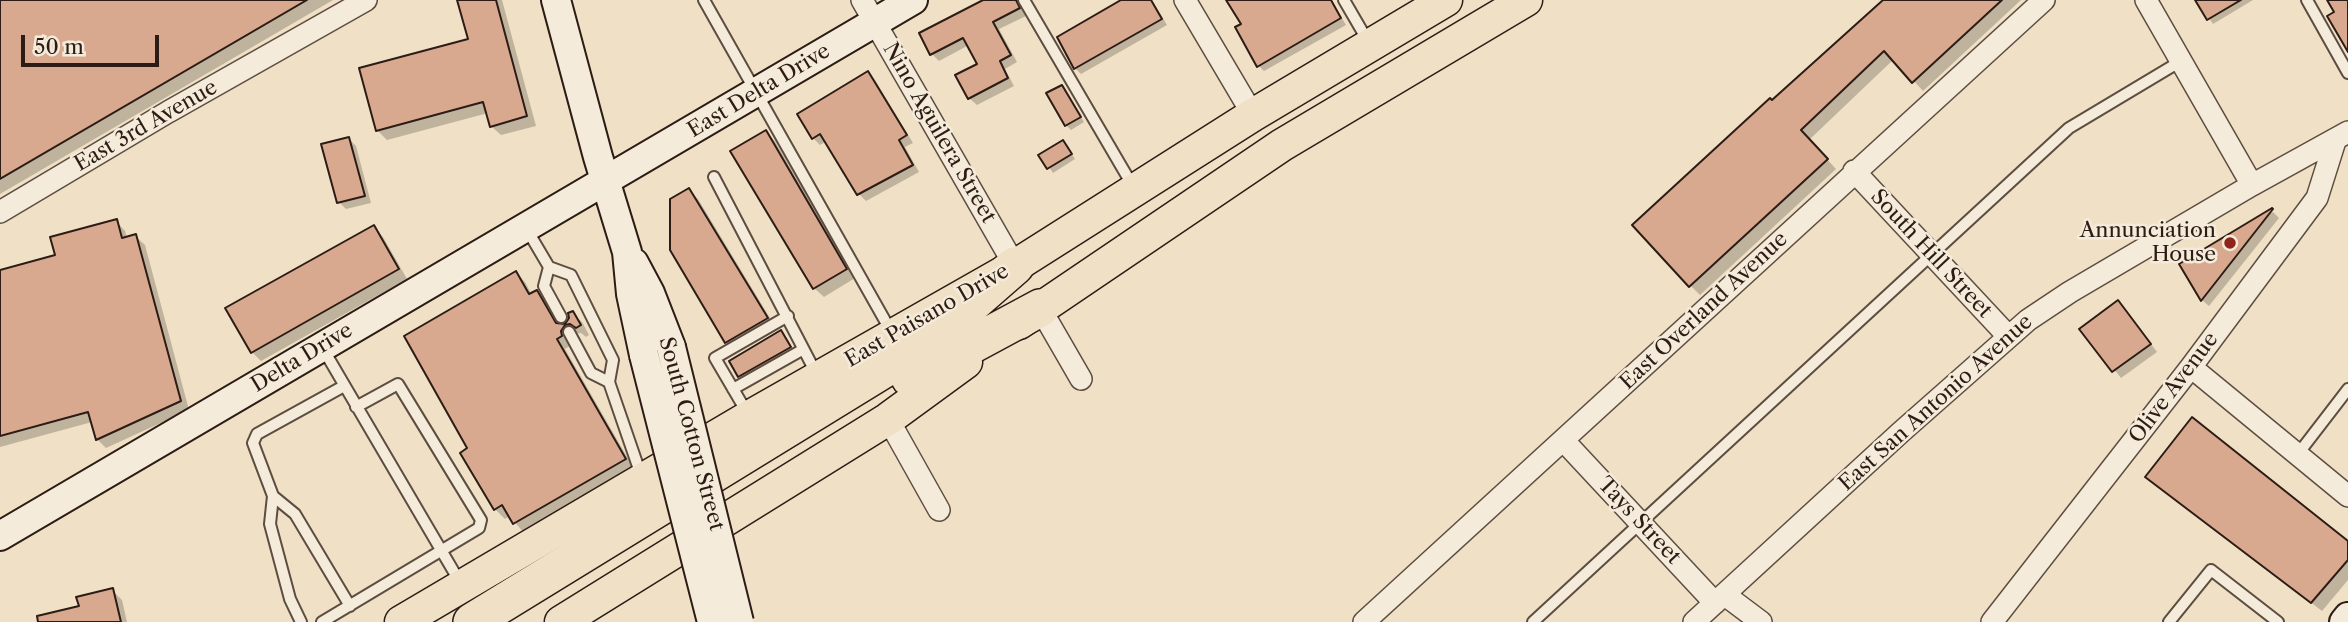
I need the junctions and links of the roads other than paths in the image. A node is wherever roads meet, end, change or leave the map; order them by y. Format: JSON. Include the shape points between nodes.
{"nodes":[{"id":1,"x":366,"y":0,"type":"edge"},
{"id":2,"x":556,"y":0,"type":"edge"},
{"id":3,"x":705,"y":0,"type":"edge"},
{"id":4,"x":913,"y":0,"type":"edge"},
{"id":5,"x":1024,"y":0,"type":"edge"},
{"id":6,"x":1185,"y":0,"type":"edge"},
{"id":7,"x":1344,"y":0,"type":"edge"},
{"id":8,"x":1446,"y":0,"type":"edge"},
{"id":9,"x":1526,"y":0,"type":"edge"},
{"id":10,"x":2044,"y":0,"type":"edge"},
{"id":11,"x":2146,"y":0,"type":"edge"},
{"id":12,"x":2307,"y":0,"type":"edge"},
{"id":13,"x":868,"y":11,"type":"edge"},
{"id":14,"x":1370,"y":45,"type":"junction"},
{"id":15,"x":2181,"y":61,"type":"junction"},
{"id":16,"x":2348,"y":73,"type":"edge"},
{"id":17,"x":757,"y":92,"type":"junction"},
{"id":18,"x":1253,"y":115,"type":"junction"},
{"id":19,"x":2344,"y":140,"type":"edge"},
{"id":20,"x":1854,"y":172,"type":"junction"},
{"id":21,"x":714,"y":177,"type":"dead end"},
{"id":22,"x":606,"y":181,"type":"junction"},
{"id":23,"x":2252,"y":185,"type":"junction"},
{"id":24,"x":1135,"y":190,"type":"junction"},
{"id":25,"x":0,"y":212,"type":"edge"},
{"id":26,"x":526,"y":228,"type":"junction"},
{"id":27,"x":627,"y":252,"type":"junction"},
{"id":28,"x":1932,"y":255,"type":"junction"},
{"id":29,"x":1015,"y":266,"type":"junction"},
{"id":30,"x":549,"y":267,"type":"junction"},
{"id":31,"x":1040,"y":308,"type":"junction"},
{"id":32,"x":788,"y":316,"type":"junction"},
{"id":33,"x":561,"y":317,"type":"dead end"},
{"id":34,"x":569,"y":332,"type":"dead end"},
{"id":35,"x":894,"y":336,"type":"junction"},
{"id":36,"x":2008,"y":336,"type":"junction"},
{"id":37,"x":322,"y":346,"type":"junction"},
{"id":38,"x":802,"y":350,"type":"junction"},
{"id":39,"x":2191,"y":367,"type":"junction"},
{"id":40,"x":818,"y":377,"type":"junction"},
{"id":41,"x":1081,"y":379,"type":"dead end"},
{"id":42,"x":609,"y":382,"type":"junction"},
{"id":43,"x":344,"y":386,"type":"junction"},
{"id":44,"x":733,"y":389,"type":"junction"},
{"id":45,"x":2348,"y":390,"type":"edge"},
{"id":46,"x":356,"y":407,"type":"junction"},
{"id":47,"x":749,"y":417,"type":"junction"},
{"id":48,"x":888,"y":419,"type":"junction"},
{"id":49,"x":1563,"y":440,"type":"junction"},
{"id":50,"x":2298,"y":454,"type":"junction"},
{"id":51,"x":643,"y":480,"type":"junction"},
{"id":52,"x":272,"y":496,"type":"junction"},
{"id":53,"x":2348,"y":496,"type":"edge"},
{"id":54,"x":939,"y":510,"type":"dead end"},
{"id":55,"x":1641,"y":524,"type":"junction"},
{"id":56,"x":0,"y":536,"type":"edge"},
{"id":57,"x":442,"y":551,"type":"junction"},
{"id":58,"x":462,"y":586,"type":"junction"},
{"id":59,"x":1720,"y":599,"type":"junction"},
{"id":60,"x":350,"y":606,"type":"junction"},
{"id":61,"x":2348,"y":617,"type":"edge"},
{"id":62,"x":301,"y":622,"type":"edge"},
{"id":63,"x":322,"y":622,"type":"edge"},
{"id":64,"x":401,"y":622,"type":"edge"},
{"id":65,"x":472,"y":622,"type":"edge"},
{"id":66,"x":512,"y":622,"type":"edge"},
{"id":67,"x":561,"y":622,"type":"edge"},
{"id":68,"x":712,"y":622,"type":"edge"},
{"id":69,"x":739,"y":622,"type":"edge"},
{"id":70,"x":1364,"y":622,"type":"edge"},
{"id":71,"x":1533,"y":622,"type":"edge"},
{"id":72,"x":1694,"y":622,"type":"edge"},
{"id":73,"x":1761,"y":622,"type":"edge"},
{"id":74,"x":1992,"y":622,"type":"edge"},
{"id":75,"x":2169,"y":622,"type":"edge"},
{"id":76,"x":2278,"y":622,"type":"edge"},
{"id":77,"x":2344,"y":622,"type":"edge"}],
"edges":[{"from":1,"to":25,"type":"street","name":"East 3rd Avenue"},
{"from":2,"to":22,"type":"main road","name":"South Cotton Street"},
{"from":3,"to":17,"type":"lane"},
{"from":4,"to":13,"type":"main road","name":"East Delta Drive"},
{"from":5,"to":24,"type":"lane"},
{"from":6,"to":18,"type":"street"},
{"from":7,"to":14,"type":"lane"},
{"from":8,"to":14,"type":"main road","name":"East Paisano Drive"},
{"from":9,"to":31,"type":"main road","via":[[1282,145]]},
{"from":10,"to":20,"type":"street","name":"East Overland Avenue"},
{"from":11,"to":15,"type":"street"},
{"from":12,"to":16,"type":"lane"},
{"from":13,"to":17,"type":"main road","name":"East Delta Drive"},
{"from":13,"to":29,"type":"street","name":"Nino Aguilera Street"},
{"from":14,"to":18,"type":"main road","name":"East Paisano Drive"},
{"from":15,"to":23,"type":"street"},
{"from":15,"to":28,"type":"lane","via":[[2069,128]]},
{"from":17,"to":22,"type":"main road","name":"East Delta Drive"},
{"from":17,"to":35,"type":"lane"},
{"from":18,"to":24,"type":"main road","name":"East Paisano Drive"},
{"from":19,"to":23,"type":"street","name":"East San Antonio Avenue"},
{"from":19,"to":39,"type":"street","name":"Olive Avenue","via":[[2317,198]]},
{"from":20,"to":28,"type":"street","name":"South Hill Street"},
{"from":20,"to":49,"type":"street","name":"East Overland Avenue"},
{"from":21,"to":32,"type":"lane"},
{"from":22,"to":26,"type":"main road","name":"Delta Drive"},
{"from":22,"to":27,"type":"main road","name":"South Cotton Street"},
{"from":23,"to":36,"type":"street","name":"East San Antonio Avenue","via":[[2070,292]]},
{"from":24,"to":29,"type":"main road","name":"East Paisano Drive"},
{"from":26,"to":30,"type":"lane"},
{"from":26,"to":37,"type":"main road","name":"Delta Drive"},
{"from":27,"to":68,"type":"main road","name":"South Cotton Street","bridge":true,"via":[[644,355]]},
{"from":27,"to":69,"type":"main road","name":"South Cotton Street","bridge":true,"via":[[650,293],[671,347]]},
{"from":28,"to":36,"type":"street","name":"South Hill Street"},
{"from":28,"to":55,"type":"lane"},
{"from":29,"to":35,"type":"main road","name":"East Paisano Drive"},
{"from":29,"to":65,"type":"highway","via":[[910,353]]},
{"from":30,"to":33,"type":"lane","via":[[544,286]]},
{"from":30,"to":42,"type":"lane","via":[[571,275],[613,360]]},
{"from":31,"to":41,"type":"street"},
{"from":31,"to":48,"type":"main road"},
{"from":31,"to":66,"type":"highway","via":[[942,359]]},
{"from":32,"to":38,"type":"lane"},
{"from":32,"to":44,"type":"lane","via":[[733,353],[715,358]]},
{"from":34,"to":42,"type":"lane","via":[[591,373]]},
{"from":35,"to":40,"type":"main road","name":"East Paisano Drive"},
{"from":36,"to":59,"type":"street","name":"East San Antonio Avenue"},
{"from":37,"to":43,"type":"lane"},
{"from":37,"to":56,"type":"main road","name":"Delta Drive"},
{"from":38,"to":40,"type":"lane"},
{"from":38,"to":44,"type":"lane"},
{"from":39,"to":50,"type":"street"},
{"from":39,"to":74,"type":"street","name":"Olive Avenue"},
{"from":40,"to":47,"type":"main road","name":"East Paisano Drive"},
{"from":42,"to":51,"type":"lane"},
{"from":43,"to":46,"type":"lane"},
{"from":43,"to":52,"type":"lane","via":[[257,434],[253,443]]},
{"from":44,"to":47,"type":"lane"},
{"from":45,"to":50,"type":"lane"},
{"from":46,"to":57,"type":"lane"},
{"from":46,"to":57,"type":"lane","via":[[398,384],[481,520],[479,528]]},
{"from":47,"to":51,"type":"main road","name":"East Paisano Drive"},
{"from":48,"to":54,"type":"street"},
{"from":48,"to":67,"type":"main road"},
{"from":49,"to":55,"type":"street","name":"Tays Street"},
{"from":49,"to":70,"type":"street","name":"East Overland Avenue"},
{"from":50,"to":53,"type":"street"},
{"from":51,"to":58,"type":"main road","name":"East Paisano Drive"},
{"from":52,"to":60,"type":"lane","via":[[295,514]]},
{"from":52,"to":62,"type":"lane","via":[[270,524],[290,599]]},
{"from":55,"to":59,"type":"street","name":"Tays Street"},
{"from":55,"to":71,"type":"lane"},
{"from":57,"to":58,"type":"lane"},
{"from":57,"to":60,"type":"lane"},
{"from":58,"to":64,"type":"main road","name":"East Paisano Drive"},
{"from":59,"to":72,"type":"street","name":"East San Antonio Avenue"},
{"from":59,"to":73,"type":"street","name":"Tays Street"},
{"from":60,"to":63,"type":"lane"},
{"from":61,"to":77,"type":"main road"},
{"from":75,"to":76,"type":"lane","via":[[2211,570]]}]}
